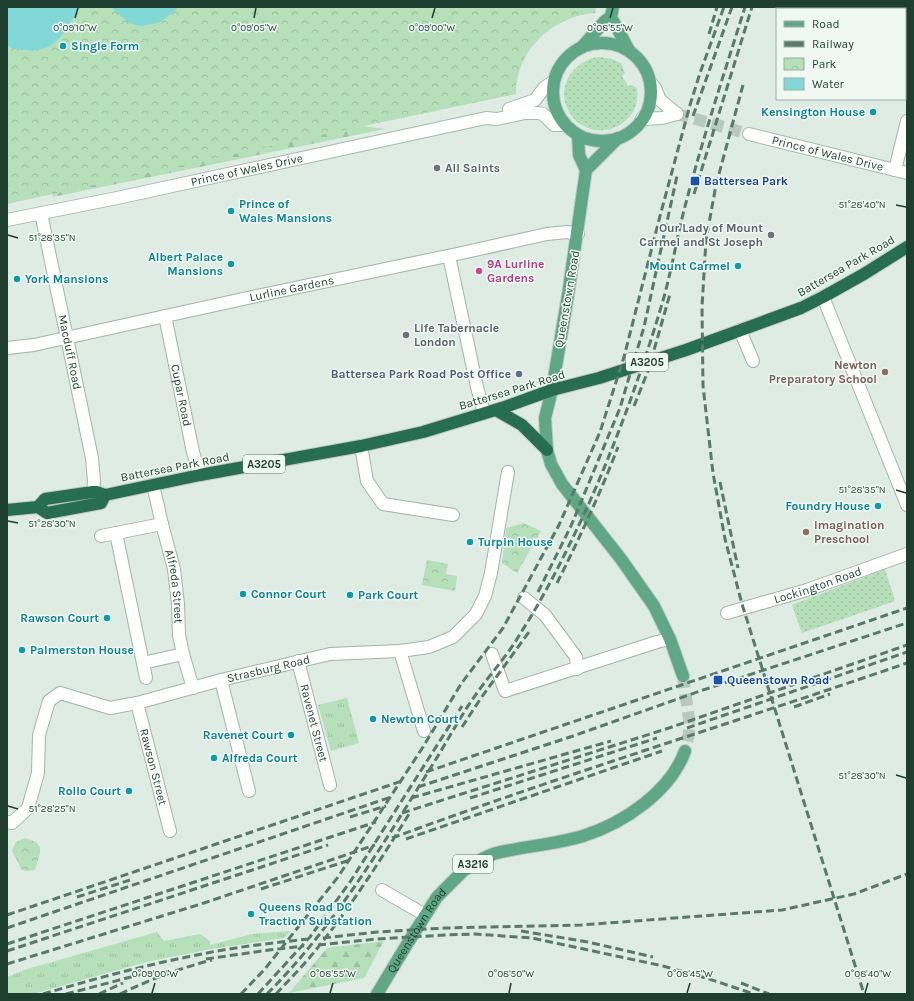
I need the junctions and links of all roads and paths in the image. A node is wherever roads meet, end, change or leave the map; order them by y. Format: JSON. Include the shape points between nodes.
{"nodes":[{"id":1,"x":612,"y":12,"type":"edge"},
{"id":2,"x":581,"y":48,"type":"junction"},
{"id":3,"x":630,"y":52,"type":"junction"},
{"id":4,"x":554,"y":81,"type":"junction"},
{"id":5,"x":650,"y":82,"type":"junction"},
{"id":6,"x":486,"y":118,"type":"junction"},
{"id":7,"x":642,"y":119,"type":"junction"},
{"id":8,"x":907,"y":121,"type":"edge"},
{"id":9,"x":566,"y":125,"type":"junction"},
{"id":10,"x":749,"y":134,"type":"tunnel mouth"},
{"id":11,"x":578,"y":135,"type":"junction"},
{"id":12,"x":618,"y":138,"type":"junction"},
{"id":13,"x":586,"y":170,"type":"junction"},
{"id":14,"x":895,"y":170,"type":"junction"},
{"id":15,"x":907,"y":173,"type":"edge"},
{"id":16,"x":41,"y":213,"type":"junction"},
{"id":17,"x":7,"y":220,"type":"edge"},
{"id":18,"x":578,"y":234,"type":"junction"},
{"id":19,"x":907,"y":247,"type":"edge"},
{"id":20,"x":450,"y":256,"type":"junction"},
{"id":21,"x":824,"y":297,"type":"junction"},
{"id":22,"x":165,"y":316,"type":"junction"},
{"id":23,"x":740,"y":330,"type":"junction"},
{"id":24,"x":66,"y":338,"type":"junction"},
{"id":25,"x":7,"y":348,"type":"edge"},
{"id":26,"x":752,"y":361,"type":"dead end"},
{"id":27,"x":552,"y":390,"type":"junction"},
{"id":28,"x":490,"y":412,"type":"junction"},
{"id":29,"x":361,"y":446,"type":"junction"},
{"id":30,"x":547,"y":450,"type":"junction"},
{"id":31,"x":508,"y":472,"type":"dead end"},
{"id":32,"x":200,"y":475,"type":"junction"},
{"id":33,"x":153,"y":485,"type":"junction"},
{"id":34,"x":99,"y":494,"type":"junction"},
{"id":35,"x":907,"y":505,"type":"edge"},
{"id":36,"x":7,"y":510,"type":"edge"},
{"id":37,"x":453,"y":514,"type":"dead end"},
{"id":38,"x":162,"y":524,"type":"junction"},
{"id":39,"x":116,"y":534,"type":"junction"},
{"id":40,"x":101,"y":536,"type":"dead end"},
{"id":41,"x":907,"y":554,"type":"edge"},
{"id":42,"x":524,"y":598,"type":"dead end"},
{"id":43,"x":727,"y":613,"type":"dead end"},
{"id":44,"x":670,"y":639,"type":"junction"},
{"id":45,"x":400,"y":650,"type":"junction"},
{"id":46,"x":183,"y":654,"type":"junction"},
{"id":47,"x":492,"y":654,"type":"dead end"},
{"id":48,"x":298,"y":661,"type":"junction"},
{"id":49,"x":143,"y":663,"type":"junction"},
{"id":50,"x":577,"y":669,"type":"junction"},
{"id":51,"x":683,"y":676,"type":"tunnel mouth"},
{"id":52,"x":146,"y":678,"type":"dead end"},
{"id":53,"x":221,"y":680,"type":"junction"},
{"id":54,"x":193,"y":688,"type":"junction"},
{"id":55,"x":137,"y":703,"type":"junction"},
{"id":56,"x":424,"y":731,"type":"dead end"},
{"id":57,"x":685,"y":751,"type":"tunnel mouth"},
{"id":58,"x":330,"y":785,"type":"dead end"},
{"id":59,"x":248,"y":791,"type":"dead end"},
{"id":60,"x":7,"y":822,"type":"edge"},
{"id":61,"x":170,"y":831,"type":"dead end"},
{"id":62,"x":382,"y":890,"type":"dead end"},
{"id":63,"x":425,"y":915,"type":"junction"},
{"id":64,"x":377,"y":994,"type":"edge"}],
"edges":[{"from":1,"to":2,"type":"main road"},
{"from":1,"to":3,"type":"main road"},
{"from":2,"to":3,"type":"main road","via":[[604,43]]},
{"from":2,"to":4,"type":"main road","via":[[566,59]]},
{"from":3,"to":5,"type":"main road","via":[[642,65]]},
{"from":4,"to":6,"type":"street","name":"Prince of Wales Drive","via":[[544,88],[535,100]]},
{"from":4,"to":9,"type":"main road","via":[[554,104]]},
{"from":5,"to":7,"type":"main road","via":[[650,98]]},
{"from":5,"to":7,"type":"street","via":[[660,100],[677,114]]},
{"from":6,"to":9,"type":"street","name":"Prince of Wales Drive","via":[[498,119],[524,113],[538,113],[554,125]]},
{"from":6,"to":16,"type":"street","name":"Prince of Wales Drive"},
{"from":7,"to":12,"type":"main road","via":[[631,131]]},
{"from":8,"to":14,"type":"street"},
{"from":9,"to":11,"type":"main road"},
{"from":10,"to":14,"type":"street","name":"Prince of Wales Drive"},
{"from":11,"to":12,"type":"main road","via":[[602,141]]},
{"from":11,"to":13,"type":"main road","name":"Queenstown Road","via":[[579,155]]},
{"from":12,"to":13,"type":"main road"},
{"from":13,"to":18,"type":"main road","name":"Queenstown Road"},
{"from":14,"to":15,"type":"street","name":"Prince of Wales Drive"},
{"from":16,"to":17,"type":"street","name":"Prince of Wales Drive"},
{"from":16,"to":24,"type":"street","name":"Macduff Road"},
{"from":18,"to":20,"type":"street","name":"Lurline Gardens","via":[[547,234]]},
{"from":18,"to":27,"type":"main road","name":"Queenstown Road"},
{"from":19,"to":21,"type":"highway","name":"Battersea Park Road","number":"A3205"},
{"from":20,"to":22,"type":"street","name":"Lurline Gardens"},
{"from":20,"to":28,"type":"street","via":[[475,380]]},
{"from":21,"to":23,"type":"highway","name":"Battersea Park Road","number":"A3205"},
{"from":21,"to":35,"type":"street"},
{"from":22,"to":24,"type":"street","name":"Lurline Gardens"},
{"from":22,"to":32,"type":"street","name":"Cupar Road"},
{"from":23,"to":26,"type":"street"},
{"from":23,"to":27,"type":"highway","name":"Battersea Park Road","number":"A3205","via":[[600,378]]},
{"from":24,"to":25,"type":"street","name":"Lurline Gardens"},
{"from":24,"to":34,"type":"street","name":"Macduff Road","via":[[92,458],[94,481]]},
{"from":27,"to":28,"type":"highway","name":"Battersea Park Road","number":"A3205"},
{"from":27,"to":30,"type":"main road","name":"Queenstown Road","via":[[545,418]]},
{"from":28,"to":29,"type":"highway","name":"Battersea Park Road","number":"A3205","via":[[423,432]]},
{"from":28,"to":30,"type":"highway","via":[[522,425]]},
{"from":29,"to":32,"type":"highway","name":"Battersea Park Road","number":"A3205"},
{"from":29,"to":37,"type":"street","via":[[367,481],[383,504]]},
{"from":30,"to":44,"type":"main road","name":"Queenstown Road","via":[[562,484],[621,559],[650,601]]},
{"from":31,"to":45,"type":"street","name":"Strasburg Road","via":[[491,573],[476,614],[453,637],[429,647]]},
{"from":32,"to":33,"type":"highway","name":"Battersea Park Road","number":"A3205"},
{"from":33,"to":34,"type":"highway","name":"Battersea Park Road","number":"A3205"},
{"from":33,"to":38,"type":"street","name":"Alfreda Street"},
{"from":34,"to":36,"type":"highway","name":"Battersea Park Road","number":"A3205","via":[[101,503],[66,510],[47,513],[38,507]]},
{"from":38,"to":39,"type":"street"},
{"from":38,"to":46,"type":"street","name":"Alfreda Street","via":[[174,570]]},
{"from":39,"to":40,"type":"street"},
{"from":39,"to":49,"type":"street"},
{"from":41,"to":43,"type":"street","name":"Lockington Road","via":[[807,590]]},
{"from":42,"to":50,"type":"street","via":[[545,615],[576,657]]},
{"from":44,"to":50,"type":"street"},
{"from":44,"to":51,"type":"main road","name":"Queenstown Road"},
{"from":45,"to":48,"type":"street","name":"Strasburg Road","via":[[330,654]]},
{"from":45,"to":56,"type":"street"},
{"from":46,"to":49,"type":"street"},
{"from":46,"to":54,"type":"street","name":"Alfreda Street"},
{"from":47,"to":50,"type":"street","via":[[505,691]]},
{"from":48,"to":53,"type":"street","name":"Strasburg Road"},
{"from":48,"to":58,"type":"street","name":"Ravenet Street"},
{"from":49,"to":52,"type":"street"},
{"from":53,"to":54,"type":"street","name":"Strasburg Road"},
{"from":53,"to":59,"type":"street"},
{"from":54,"to":55,"type":"street","name":"Strasburg Road"},
{"from":55,"to":60,"type":"street","name":"Strasburg Road","via":[[110,708],[60,693],[49,700],[39,735],[38,773],[28,808],[12,823]]},
{"from":55,"to":61,"type":"street","name":"Rawson Street"},
{"from":57,"to":63,"type":"main road","name":"Queenstown Road","number":"A3216","via":[[663,788],[623,818],[584,836],[504,851],[484,858],[457,875]]},
{"from":62,"to":63,"type":"street"},
{"from":63,"to":64,"type":"main road","name":"Queenstown Road","number":"A3216"}]}
